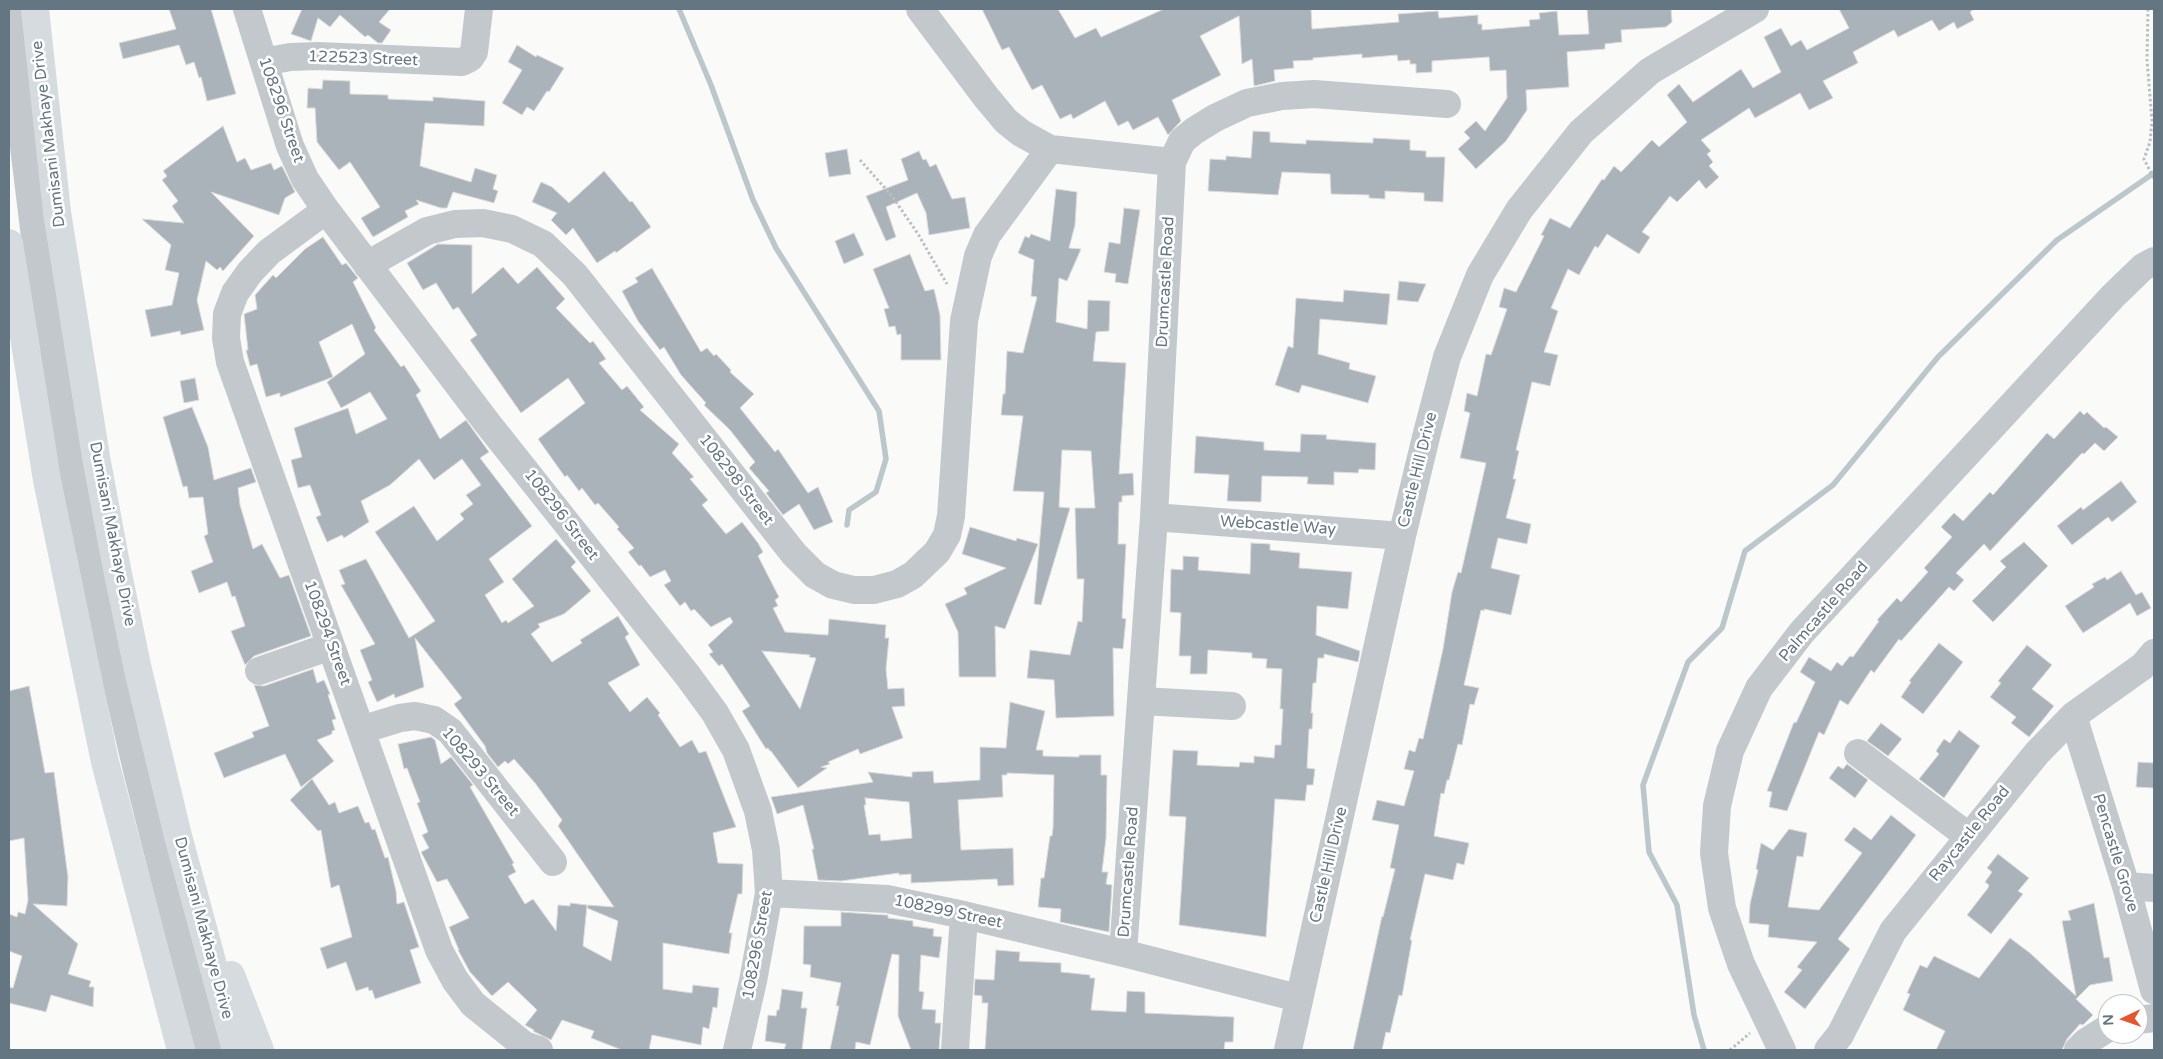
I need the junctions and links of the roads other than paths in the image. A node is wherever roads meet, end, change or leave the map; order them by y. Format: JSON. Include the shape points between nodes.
{"nodes":[{"id":1,"x":9,"y":9,"type":"edge"},
{"id":2,"x":35,"y":9,"type":"edge"},
{"id":3,"x":247,"y":9,"type":"edge"},
{"id":4,"x":478,"y":9,"type":"edge"},
{"id":5,"x":920,"y":9,"type":"edge"},
{"id":6,"x":1755,"y":9,"type":"edge"},
{"id":7,"x":264,"y":62,"type":"junction"},
{"id":8,"x":1447,"y":104,"type":"dead end"},
{"id":9,"x":1050,"y":149,"type":"junction"},
{"id":10,"x":1172,"y":162,"type":"junction"},
{"id":11,"x":326,"y":210,"type":"junction"},
{"id":12,"x":9,"y":242,"type":"edge"},
{"id":13,"x":2154,"y":261,"type":"edge"},
{"id":14,"x":368,"y":264,"type":"junction"},
{"id":15,"x":1154,"y":517,"type":"junction"},
{"id":16,"x":1402,"y":536,"type":"junction"},
{"id":17,"x":331,"y":646,"type":"junction"},
{"id":18,"x":2154,"y":653,"type":"edge"},
{"id":19,"x":259,"y":671,"type":"dead end"},
{"id":20,"x":1142,"y":701,"type":"junction"},
{"id":21,"x":1232,"y":706,"type":"dead end"},
{"id":22,"x":2073,"y":716,"type":"junction"},
{"id":23,"x":361,"y":730,"type":"junction"},
{"id":24,"x":1858,"y":753,"type":"dead end"},
{"id":25,"x":178,"y":836,"type":"junction"},
{"id":26,"x":1968,"y":836,"type":"junction"},
{"id":27,"x":553,"y":862,"type":"dead end"},
{"id":28,"x":2126,"y":886,"type":"junction"},
{"id":29,"x":2154,"y":888,"type":"edge"},
{"id":30,"x":769,"y":893,"type":"junction"},
{"id":31,"x":964,"y":915,"type":"junction"},
{"id":32,"x":1123,"y":953,"type":"junction"},
{"id":33,"x":2154,"y":990,"type":"edge"},
{"id":34,"x":1298,"y":998,"type":"junction"},
{"id":35,"x":2098,"y":1034,"type":"edge"},
{"id":36,"x":528,"y":1048,"type":"edge"},
{"id":37,"x":181,"y":1050,"type":"edge"},
{"id":38,"x":208,"y":1050,"type":"edge"},
{"id":39,"x":236,"y":1050,"type":"edge"},
{"id":40,"x":260,"y":1050,"type":"edge"},
{"id":41,"x":737,"y":1050,"type":"edge"},
{"id":42,"x":955,"y":1050,"type":"edge"},
{"id":43,"x":1288,"y":1050,"type":"edge"},
{"id":44,"x":1782,"y":1050,"type":"edge"},
{"id":45,"x":1828,"y":1050,"type":"edge"},
{"id":46,"x":2078,"y":1050,"type":"edge"}],
"edges":[{"from":1,"to":38,"type":"street","via":[[36,245],[60,400],[91,566],[134,761]]},
{"from":2,"to":25,"type":"main road","name":"Dumisani Makhaye Drive","via":[[57,212],[96,457],[138,670]]},
{"from":3,"to":7,"type":"street","name":"108296 Street"},
{"from":4,"to":7,"type":"street","name":"122523 Street","via":[[474,52],[462,62],[318,56]]},
{"from":5,"to":9,"type":"street","via":[[1006,122]]},
{"from":6,"to":16,"type":"street","name":"Castle Hill Drive","via":[[1650,71],[1581,132],[1518,210],[1480,275],[1447,357]]},
{"from":7,"to":11,"type":"street","name":"108296 Street","via":[[290,146],[305,179]]},
{"from":8,"to":10,"type":"street","name":"Drumcastle Road","via":[[1314,94],[1247,103],[1194,131],[1182,141]]},
{"from":9,"to":10,"type":"street"},
{"from":9,"to":14,"type":"street","name":"108298 Street","via":[[987,236],[978,256],[964,321],[952,516],[947,535],[937,552],[913,575],[874,590],[833,585],[815,575],[794,554],[575,275],[543,244],[512,229],[455,224],[427,231]]},
{"from":10,"to":15,"type":"street","name":"Drumcastle Road"},
{"from":11,"to":14,"type":"street","name":"108296 Street"},
{"from":11,"to":17,"type":"street","name":"108294 Street","via":[[269,252],[250,272],[235,292],[227,314],[226,338],[230,362]]},
{"from":12,"to":37,"type":"main road","via":[[47,480],[105,762]]},
{"from":13,"to":44,"type":"street","name":"Palmcastle Road","via":[[2143,267],[2113,296],[1910,515],[1802,632],[1759,688],[1730,751],[1717,806],[1714,853],[1722,908],[1741,964]]},
{"from":14,"to":30,"type":"street","name":"108296 Street","via":[[488,424],[715,713],[736,750],[758,811],[766,850]]},
{"from":15,"to":16,"type":"street","name":"Webcastle Way"},
{"from":15,"to":20,"type":"street","name":"Drumcastle Road"},
{"from":16,"to":34,"type":"street","name":"Castle Hill Drive"},
{"from":17,"to":19,"type":"street"},
{"from":17,"to":23,"type":"street","name":"108294 Street"},
{"from":18,"to":22,"type":"street","name":"Raycastle Road","via":[[2143,666]]},
{"from":20,"to":21,"type":"street"},
{"from":20,"to":32,"type":"street","name":"Drumcastle Road"},
{"from":22,"to":26,"type":"street","name":"Raycastle Road","via":[[2036,752]]},
{"from":22,"to":28,"type":"street","name":"Pencastle Grove"},
{"from":23,"to":27,"type":"street","name":"108293 Street","via":[[400,718],[415,716],[434,720],[450,731]]},
{"from":23,"to":36,"type":"street","name":"108294 Street","via":[[439,950],[473,1004]]},
{"from":24,"to":26,"type":"street"},
{"from":25,"to":39,"type":"main road","name":"Dumisani Makhaye Drive"},
{"from":25,"to":40,"type":"main road"},
{"from":26,"to":45,"type":"street","name":"Raycastle Road","via":[[1893,932],[1840,1035]]},
{"from":28,"to":29,"type":"street"},
{"from":28,"to":33,"type":"street","name":"Pencastle Grove"},
{"from":30,"to":31,"type":"street","name":"108299 Street","via":[[887,899]]},
{"from":30,"to":41,"type":"street","name":"108296 Street"},
{"from":31,"to":32,"type":"street","name":"108299 Street"},
{"from":31,"to":42,"type":"street"},
{"from":32,"to":34,"type":"street","name":"Drumcastle Road"},
{"from":34,"to":43,"type":"street","name":"Castle Hill Drive"},
{"from":35,"to":46,"type":"street"}]}
